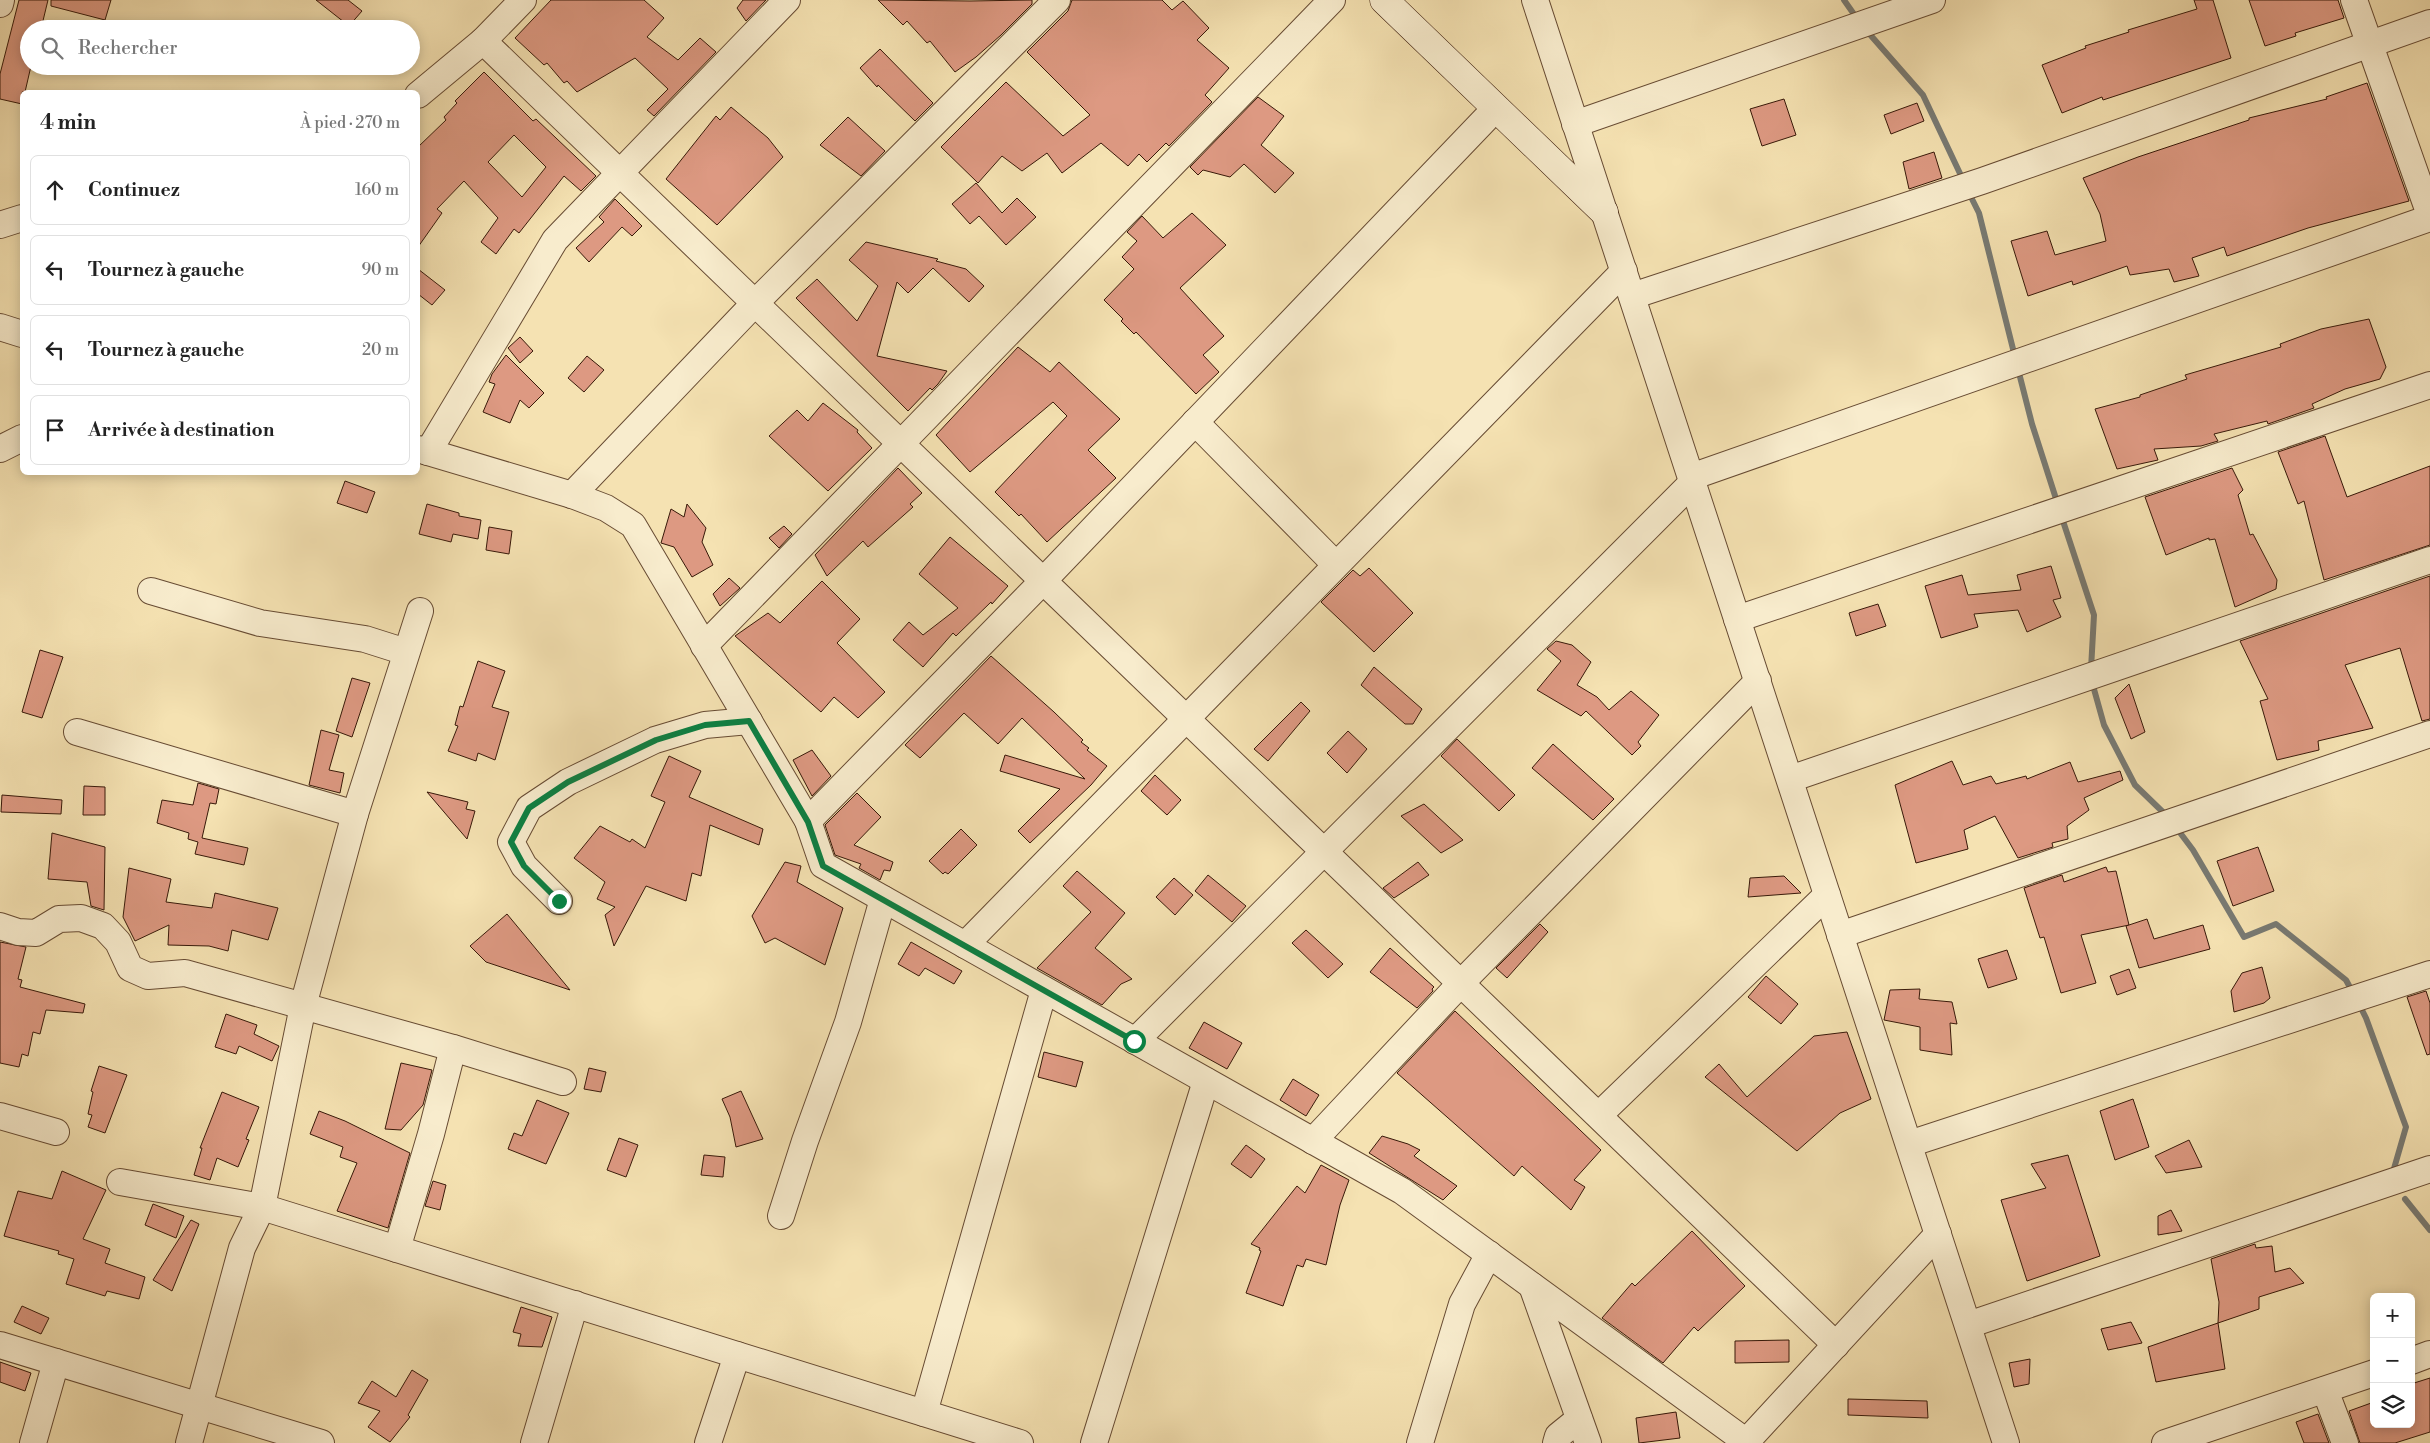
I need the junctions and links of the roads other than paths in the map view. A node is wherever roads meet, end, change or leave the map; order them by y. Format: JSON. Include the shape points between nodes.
{"nodes":[{"id":1,"x":1,"y":0,"type":"edge"},
{"id":2,"x":523,"y":0,"type":"edge"},
{"id":3,"x":787,"y":0,"type":"edge"},
{"id":4,"x":1057,"y":0,"type":"edge"},
{"id":5,"x":1332,"y":0,"type":"edge"},
{"id":6,"x":1384,"y":0,"type":"edge"},
{"id":7,"x":1535,"y":0,"type":"edge"},
{"id":8,"x":1932,"y":0,"type":"edge"},
{"id":9,"x":2354,"y":0,"type":"edge"},
{"id":10,"x":0,"y":4,"type":"edge"},
{"id":11,"x":2430,"y":23,"type":"edge"},
{"id":12,"x":484,"y":41,"type":"junction"},
{"id":13,"x":2370,"y":44,"type":"junction"},
{"id":14,"x":420,"y":93,"type":"edge"},
{"id":15,"x":1496,"y":108,"type":"junction"},
{"id":16,"x":1575,"y":124,"type":"junction"},
{"id":17,"x":620,"y":172,"type":"junction"},
{"id":18,"x":1604,"y":212,"type":"junction"},
{"id":19,"x":2430,"y":216,"type":"edge"},
{"id":20,"x":20,"y":219,"type":"edge"},
{"id":21,"x":0,"y":225,"type":"edge"},
{"id":22,"x":1624,"y":271,"type":"junction"},
{"id":23,"x":1632,"y":296,"type":"junction"},
{"id":24,"x":756,"y":303,"type":"junction"},
{"id":25,"x":0,"y":327,"type":"edge"},
{"id":26,"x":20,"y":333,"type":"edge"},
{"id":27,"x":2430,"y":385,"type":"edge"},
{"id":28,"x":1195,"y":422,"type":"junction"},
{"id":29,"x":20,"y":439,"type":"edge"},
{"id":30,"x":902,"y":444,"type":"junction"},
{"id":31,"x":0,"y":449,"type":"edge"},
{"id":32,"x":423,"y":450,"type":"edge"},
{"id":33,"x":1692,"y":480,"type":"junction"},
{"id":34,"x":572,"y":495,"type":"junction"},
{"id":35,"x":2430,"y":560,"type":"edge"},
{"id":36,"x":1336,"y":565,"type":"junction"},
{"id":37,"x":1043,"y":580,"type":"junction"},
{"id":38,"x":151,"y":591,"type":"dead end"},
{"id":39,"x":420,"y":611,"type":"dead end"},
{"id":40,"x":1737,"y":619,"type":"junction"},
{"id":41,"x":704,"y":646,"type":"junction"},
{"id":42,"x":406,"y":652,"type":"junction"},
{"id":43,"x":1758,"y":681,"type":"junction"},
{"id":44,"x":1186,"y":718,"type":"junction"},
{"id":45,"x":749,"y":721,"type":"junction"},
{"id":46,"x":76,"y":732,"type":"dead end"},
{"id":47,"x":2430,"y":734,"type":"edge"},
{"id":48,"x":1790,"y":780,"type":"junction"},
{"id":49,"x":355,"y":814,"type":"junction"},
{"id":50,"x":808,"y":822,"type":"junction"},
{"id":51,"x":1324,"y":851,"type":"junction"},
{"id":52,"x":1828,"y":895,"type":"junction"},
{"id":53,"x":883,"y":899,"type":"junction"},
{"id":54,"x":559,"y":901,"type":"dead end"},
{"id":55,"x":0,"y":926,"type":"edge"},
{"id":56,"x":1840,"y":935,"type":"junction"},
{"id":57,"x":965,"y":945,"type":"junction"},
{"id":58,"x":2430,"y":974,"type":"edge"},
{"id":59,"x":1461,"y":983,"type":"junction"},
{"id":60,"x":1044,"y":990,"type":"junction"},
{"id":61,"x":303,"y":1006,"type":"junction"},
{"id":62,"x":1134,"y":1041,"type":"junction"},
{"id":63,"x":453,"y":1048,"type":"junction"},
{"id":64,"x":1206,"y":1081,"type":"junction"},
{"id":65,"x":563,"y":1082,"type":"dead end"},
{"id":66,"x":0,"y":1116,"type":"edge"},
{"id":67,"x":1598,"y":1116,"type":"junction"},
{"id":68,"x":56,"y":1132,"type":"dead end"},
{"id":69,"x":1313,"y":1141,"type":"junction"},
{"id":70,"x":1909,"y":1144,"type":"junction"},
{"id":71,"x":2430,"y":1169,"type":"edge"},
{"id":72,"x":120,"y":1182,"type":"dead end"},
{"id":73,"x":262,"y":1207,"type":"junction"},
{"id":74,"x":781,"y":1216,"type":"dead end"},
{"id":75,"x":1938,"y":1234,"type":"junction"},
{"id":76,"x":397,"y":1249,"type":"junction"},
{"id":77,"x":1489,"y":1254,"type":"junction"},
{"id":78,"x":1532,"y":1286,"type":"junction"},
{"id":79,"x":575,"y":1304,"type":"junction"},
{"id":80,"x":1968,"y":1325,"type":"junction"},
{"id":81,"x":1836,"y":1344,"type":"junction"},
{"id":82,"x":0,"y":1345,"type":"edge"},
{"id":83,"x":2430,"y":1354,"type":"edge"},
{"id":84,"x":737,"y":1355,"type":"junction"},
{"id":85,"x":2415,"y":1360,"type":"edge"},
{"id":86,"x":56,"y":1362,"type":"junction"},
{"id":87,"x":2370,"y":1374,"type":"edge"},
{"id":88,"x":2325,"y":1390,"type":"junction"},
{"id":89,"x":198,"y":1406,"type":"junction"},
{"id":90,"x":924,"y":1413,"type":"junction"},
{"id":91,"x":1579,"y":1419,"type":"junction"},
{"id":92,"x":1747,"y":1442,"type":"edge"},
{"id":93,"x":33,"y":1443,"type":"edge"},
{"id":94,"x":189,"y":1443,"type":"edge"},
{"id":95,"x":321,"y":1443,"type":"edge"},
{"id":96,"x":534,"y":1443,"type":"edge"},
{"id":97,"x":708,"y":1443,"type":"edge"},
{"id":98,"x":1020,"y":1443,"type":"edge"},
{"id":99,"x":1094,"y":1443,"type":"edge"},
{"id":100,"x":1420,"y":1443,"type":"edge"},
{"id":101,"x":1556,"y":1443,"type":"edge"},
{"id":102,"x":1588,"y":1443,"type":"edge"},
{"id":103,"x":2006,"y":1443,"type":"edge"},
{"id":104,"x":2165,"y":1443,"type":"edge"},
{"id":105,"x":2345,"y":1443,"type":"edge"}],
"edges":[{"from":1,"to":10,"type":"street"},
{"from":2,"to":12,"type":"street"},
{"from":3,"to":17,"type":"street"},
{"from":4,"to":24,"type":"street"},
{"from":5,"to":30,"type":"street"},
{"from":6,"to":15,"type":"street"},
{"from":7,"to":16,"type":"street"},
{"from":8,"to":16,"type":"street"},
{"from":9,"to":13,"type":"street"},
{"from":11,"to":13,"type":"street"},
{"from":12,"to":14,"type":"street"},
{"from":12,"to":17,"type":"street"},
{"from":13,"to":19,"type":"street"},
{"from":13,"to":23,"type":"street","via":[[1959,188]]},
{"from":15,"to":18,"type":"street"},
{"from":15,"to":28,"type":"street"},
{"from":16,"to":18,"type":"street"},
{"from":17,"to":24,"type":"street"},
{"from":17,"to":32,"type":"street","via":[[555,240]]},
{"from":18,"to":22,"type":"street"},
{"from":19,"to":33,"type":"street"},
{"from":20,"to":21,"type":"street"},
{"from":22,"to":23,"type":"street"},
{"from":22,"to":36,"type":"street"},
{"from":23,"to":33,"type":"street"},
{"from":24,"to":30,"type":"street"},
{"from":24,"to":34,"type":"street"},
{"from":25,"to":26,"type":"street"},
{"from":27,"to":40,"type":"street"},
{"from":28,"to":36,"type":"street"},
{"from":28,"to":37,"type":"street"},
{"from":29,"to":31,"type":"street"},
{"from":30,"to":37,"type":"street"},
{"from":30,"to":41,"type":"street"},
{"from":32,"to":34,"type":"street"},
{"from":33,"to":40,"type":"street"},
{"from":33,"to":51,"type":"street"},
{"from":34,"to":41,"type":"street","via":[[606,508],[633,525]]},
{"from":35,"to":48,"type":"street"},
{"from":36,"to":44,"type":"street"},
{"from":37,"to":44,"type":"street"},
{"from":37,"to":50,"type":"street"},
{"from":38,"to":42,"type":"street","via":[[260,623],[365,639]]},
{"from":39,"to":42,"type":"street"},
{"from":40,"to":43,"type":"street"},
{"from":41,"to":45,"type":"street"},
{"from":42,"to":49,"type":"street"},
{"from":43,"to":48,"type":"street"},
{"from":43,"to":59,"type":"street"},
{"from":44,"to":51,"type":"street"},
{"from":44,"to":57,"type":"street"},
{"from":45,"to":50,"type":"street"},
{"from":45,"to":54,"type":"street","via":[[705,725],[656,740],[568,782],[529,808],[511,842],[524,866]]},
{"from":46,"to":49,"type":"street"},
{"from":47,"to":56,"type":"street"},
{"from":48,"to":52,"type":"street"},
{"from":49,"to":61,"type":"street"},
{"from":50,"to":53,"type":"street","via":[[823,866]]},
{"from":51,"to":59,"type":"street"},
{"from":51,"to":62,"type":"street"},
{"from":52,"to":56,"type":"street"},
{"from":52,"to":67,"type":"street"},
{"from":53,"to":57,"type":"street"},
{"from":53,"to":74,"type":"street","via":[[848,1022]]},
{"from":55,"to":61,"type":"street","via":[[18,932],[36,932],[59,919],[81,918],[102,926],[118,942],[130,968],[148,976],[185,973]]},
{"from":56,"to":70,"type":"street"},
{"from":57,"to":60,"type":"street"},
{"from":58,"to":70,"type":"street"},
{"from":59,"to":67,"type":"street"},
{"from":59,"to":69,"type":"street"},
{"from":60,"to":62,"type":"street"},
{"from":60,"to":90,"type":"street"},
{"from":61,"to":63,"type":"street"},
{"from":61,"to":73,"type":"street"},
{"from":62,"to":64,"type":"street"},
{"from":63,"to":65,"type":"street"},
{"from":63,"to":76,"type":"street"},
{"from":64,"to":69,"type":"street"},
{"from":64,"to":99,"type":"street"},
{"from":66,"to":68,"type":"street"},
{"from":67,"to":81,"type":"street"},
{"from":69,"to":77,"type":"street","via":[[1402,1191]]},
{"from":70,"to":75,"type":"street"},
{"from":71,"to":80,"type":"street"},
{"from":72,"to":73,"type":"street"},
{"from":73,"to":76,"type":"street"},
{"from":73,"to":89,"type":"street","via":[[242,1248]]},
{"from":75,"to":80,"type":"street"},
{"from":75,"to":81,"type":"street"},
{"from":76,"to":79,"type":"street"},
{"from":77,"to":78,"type":"street"},
{"from":77,"to":100,"type":"street","via":[[1462,1304]]},
{"from":78,"to":91,"type":"street"},
{"from":78,"to":92,"type":"street"},
{"from":79,"to":84,"type":"street"},
{"from":79,"to":96,"type":"street"},
{"from":80,"to":103,"type":"street"},
{"from":81,"to":92,"type":"street"},
{"from":82,"to":86,"type":"street"},
{"from":83,"to":85,"type":"street"},
{"from":84,"to":90,"type":"street"},
{"from":84,"to":97,"type":"street"},
{"from":86,"to":89,"type":"street"},
{"from":86,"to":93,"type":"street"},
{"from":87,"to":88,"type":"street"},
{"from":88,"to":104,"type":"street"},
{"from":88,"to":105,"type":"street"},
{"from":89,"to":94,"type":"street"},
{"from":89,"to":95,"type":"street"},
{"from":90,"to":98,"type":"street"},
{"from":91,"to":101,"type":"street","via":[[1558,1436]]},
{"from":91,"to":102,"type":"street"}]}
